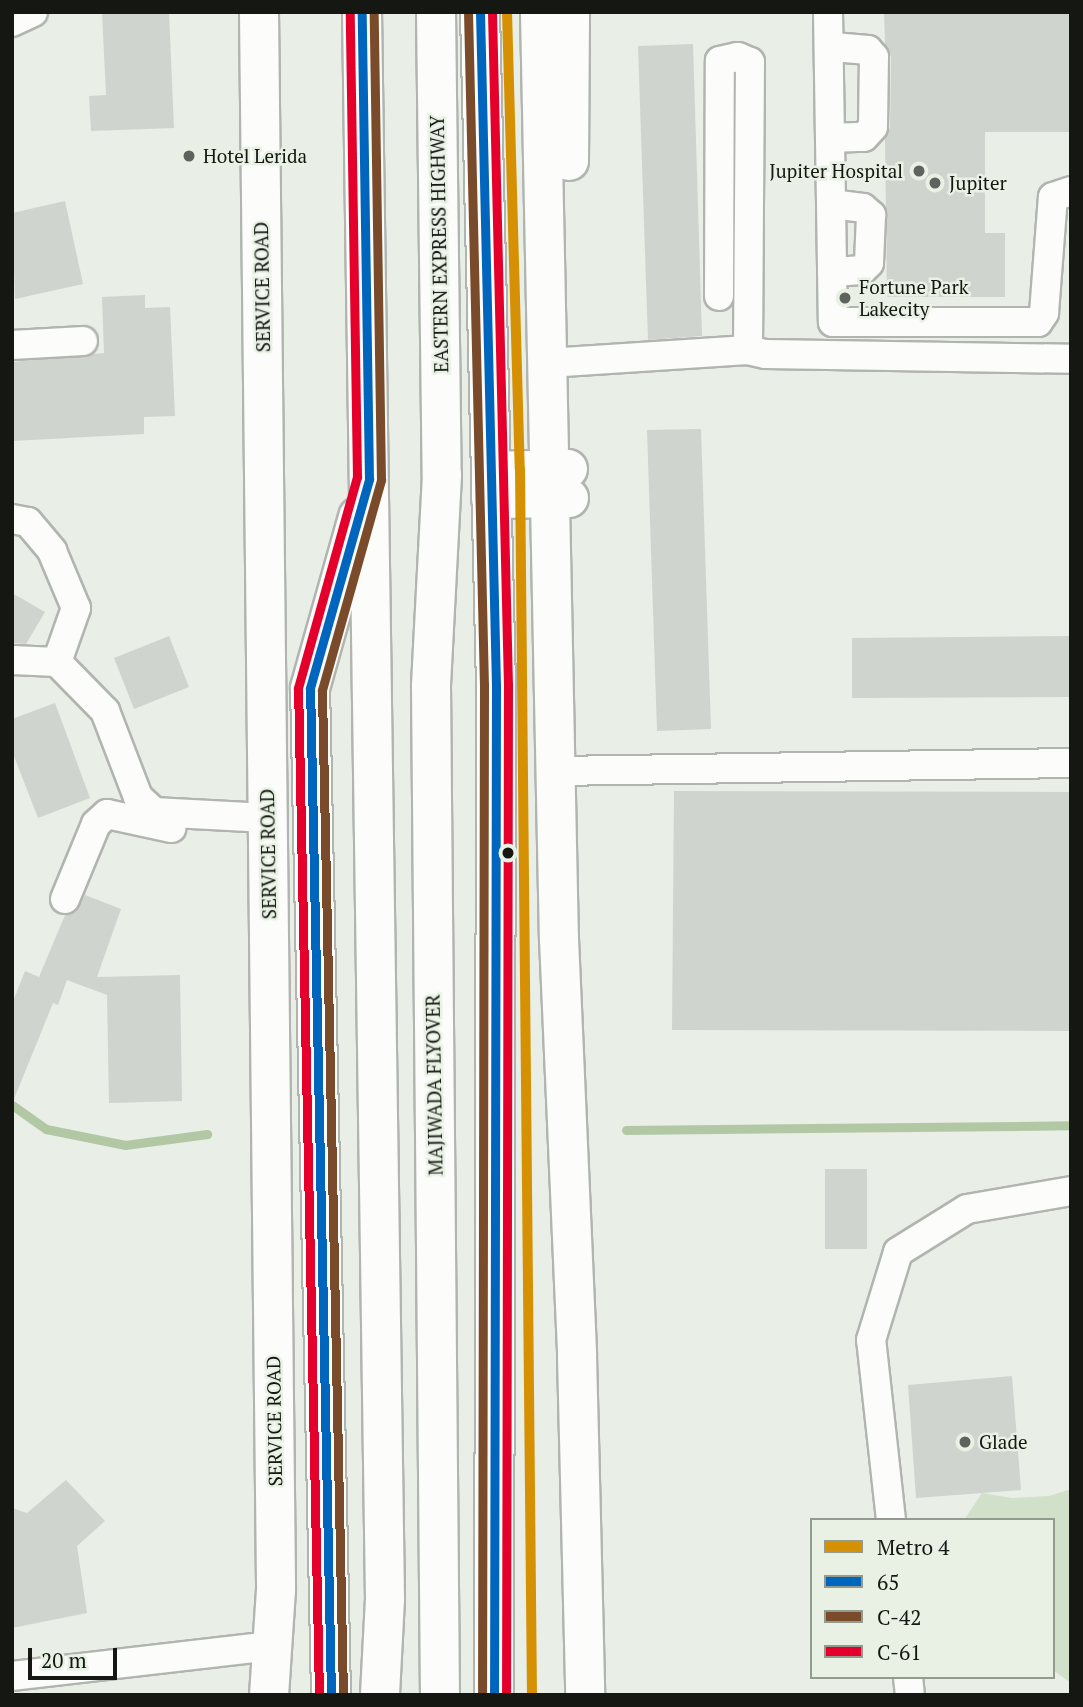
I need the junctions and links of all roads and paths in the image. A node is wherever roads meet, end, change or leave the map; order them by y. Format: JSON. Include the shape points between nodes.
{"nodes":[{"id":1,"x":33,"y":12,"type":"edge"},
{"id":2,"x":259,"y":12,"type":"edge"},
{"id":3,"x":362,"y":12,"type":"edge"},
{"id":4,"x":436,"y":12,"type":"edge"},
{"id":5,"x":480,"y":12,"type":"edge"},
{"id":6,"x":540,"y":12,"type":"edge"},
{"id":7,"x":570,"y":12,"type":"edge"},
{"id":8,"x":828,"y":12,"type":"edge"},
{"id":9,"x":12,"y":22,"type":"edge"},
{"id":10,"x":830,"y":47,"type":"junction"},
{"id":11,"x":830,"y":138,"type":"junction"},
{"id":12,"x":1071,"y":191,"type":"edge"},
{"id":13,"x":831,"y":204,"type":"junction"},
{"id":14,"x":832,"y":272,"type":"junction"},
{"id":15,"x":719,"y":296,"type":"dead end"},
{"id":16,"x":83,"y":341,"type":"dead end"},
{"id":17,"x":12,"y":345,"type":"edge"},
{"id":18,"x":748,"y":350,"type":"junction"},
{"id":19,"x":1071,"y":359,"type":"edge"},
{"id":20,"x":558,"y":363,"type":"junction"},
{"id":21,"x":442,"y":475,"type":"joint"},
{"id":22,"x":369,"y":479,"type":"junction"},
{"id":23,"x":559,"y":484,"type":"junction"},
{"id":24,"x":491,"y":485,"type":"junction"},
{"id":25,"x":12,"y":519,"type":"edge"},
{"id":26,"x":12,"y":660,"type":"edge"},
{"id":27,"x":57,"y":662,"type":"junction"},
{"id":28,"x":1071,"y":763,"type":"edge"},
{"id":29,"x":567,"y":771,"type":"junction"},
{"id":30,"x":267,"y":828,"type":"junction"},
{"id":31,"x":65,"y":899,"type":"dead end"},
{"id":32,"x":1071,"y":1191,"type":"edge"},
{"id":33,"x":891,"y":1518,"type":"edge"},
{"id":34,"x":272,"y":1646,"type":"junction"},
{"id":35,"x":12,"y":1676,"type":"edge"},
{"id":36,"x":269,"y":1695,"type":"edge"},
{"id":37,"x":331,"y":1695,"type":"edge"},
{"id":38,"x":380,"y":1695,"type":"edge"},
{"id":39,"x":440,"y":1695,"type":"edge"},
{"id":40,"x":494,"y":1695,"type":"edge"},
{"id":41,"x":585,"y":1695,"type":"edge"}],
"edges":[{"from":1,"to":9,"type":"street"},
{"from":2,"to":30,"type":"main road","name":"SERVICE ROAD"},
{"from":3,"to":22,"type":"main road"},
{"from":4,"to":21,"type":"main road","name":"EASTERN EXPRESS HIGHWAY"},
{"from":5,"to":24,"type":"main road"},
{"from":6,"to":20,"type":"main road"},
{"from":7,"to":20,"type":"main road"},
{"from":8,"to":10,"type":"street"},
{"from":10,"to":11,"type":"street"},
{"from":10,"to":11,"type":"street","via":[[868,50],[874,57],[873,127],[864,136]]},
{"from":11,"to":13,"type":"street"},
{"from":12,"to":14,"type":"street","via":[[1053,197],[1044,313],[1038,322],[833,322]]},
{"from":13,"to":14,"type":"street"},
{"from":13,"to":14,"type":"street","via":[[863,208],[870,215],[869,263],[862,270]]},
{"from":15,"to":18,"type":"street","via":[[720,61],[738,57],[750,62]]},
{"from":16,"to":17,"type":"street"},
{"from":18,"to":19,"type":"street"},
{"from":18,"to":20,"type":"street"},
{"from":20,"to":23,"type":"main road"},
{"from":21,"to":39,"type":"main road","name":"MAJIWADA FLYOVER","via":[[431,686]]},
{"from":22,"to":37,"type":"main road","via":[[310,688]]},
{"from":22,"to":38,"type":"main road","via":[[385,1599]]},
{"from":23,"to":24,"type":"main road"},
{"from":23,"to":29,"type":"main road"},
{"from":24,"to":40,"type":"main road","via":[[496,685]]},
{"from":25,"to":27,"type":"street","via":[[28,522],[52,551],[76,608]]},
{"from":26,"to":27,"type":"street"},
{"from":27,"to":30,"type":"street","via":[[105,711],[138,797],[154,812]]},
{"from":28,"to":29,"type":"street"},
{"from":29,"to":41,"type":"main road","via":[[589,1162],[572,1196]]},
{"from":30,"to":31,"type":"street","via":[[195,834],[107,814],[96,824]]},
{"from":30,"to":34,"type":"main road","name":"SERVICE ROAD","via":[[276,1590]]},
{"from":32,"to":33,"type":"street","via":[[967,1209],[898,1252],[871,1340]]},
{"from":34,"to":35,"type":"street"},
{"from":34,"to":36,"type":"main road","name":"SERVICE ROAD"}]}
